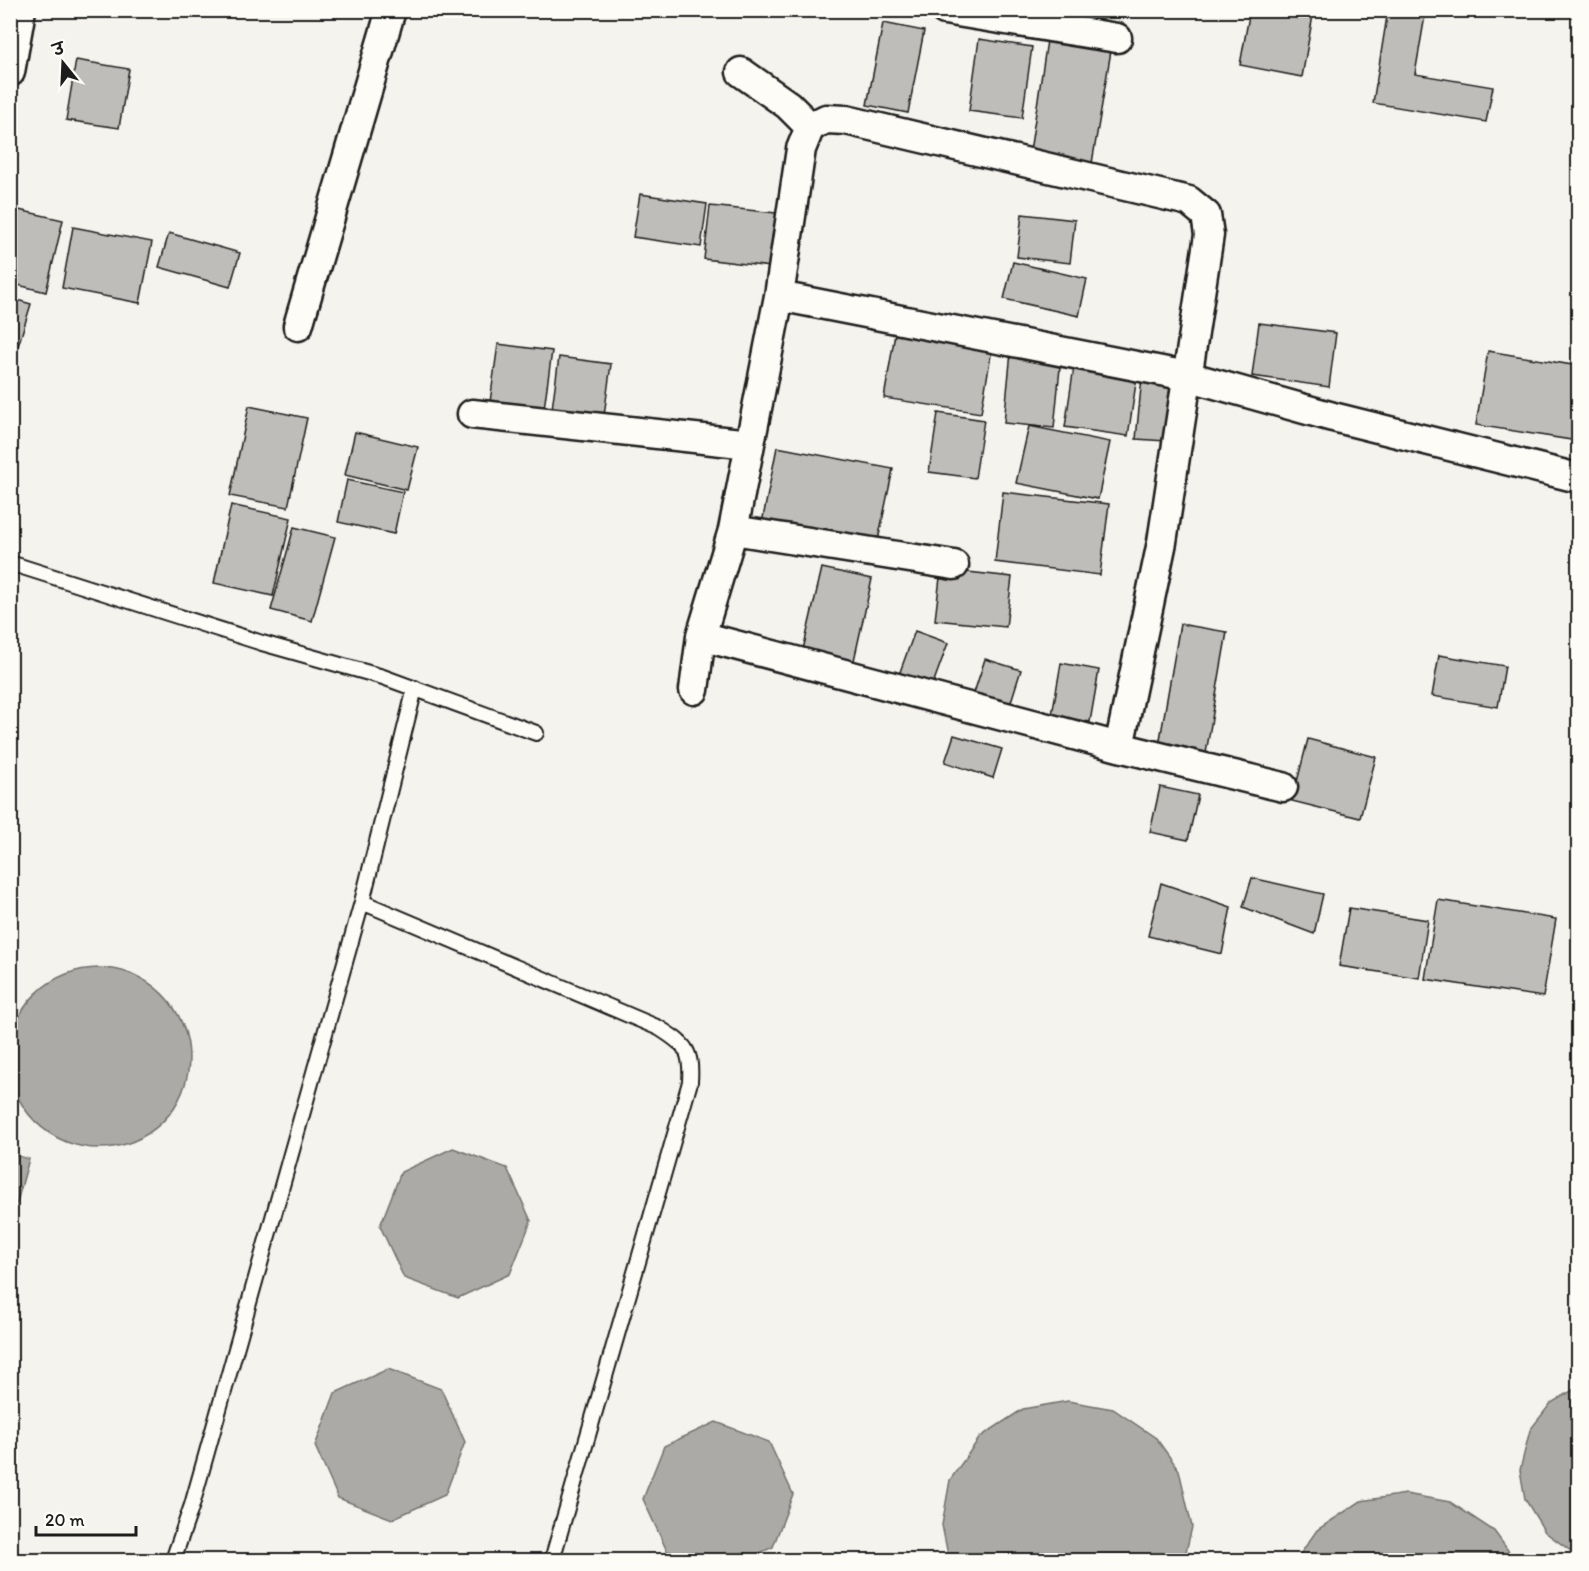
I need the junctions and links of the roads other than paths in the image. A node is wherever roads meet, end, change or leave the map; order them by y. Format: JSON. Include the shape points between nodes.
{"nodes":[{"id":1,"x":21,"y":10,"type":"edge"},
{"id":2,"x":391,"y":10,"type":"edge"},
{"id":3,"x":945,"y":10,"type":"edge"},
{"id":4,"x":1117,"y":38,"type":"dead end"},
{"id":5,"x":10,"y":72,"type":"edge"},
{"id":6,"x":741,"y":72,"type":"dead end"},
{"id":7,"x":810,"y":127,"type":"junction"},
{"id":8,"x":779,"y":296,"type":"junction"},
{"id":9,"x":298,"y":326,"type":"dead end"},
{"id":10,"x":1187,"y":375,"type":"junction"},
{"id":11,"x":472,"y":414,"type":"dead end"},
{"id":12,"x":750,"y":444,"type":"junction"},
{"id":13,"x":1578,"y":478,"type":"edge"},
{"id":14,"x":733,"y":530,"type":"junction"},
{"id":15,"x":10,"y":563,"type":"edge"},
{"id":16,"x":954,"y":564,"type":"dead end"},
{"id":17,"x":701,"y":636,"type":"junction"},
{"id":18,"x":415,"y":688,"type":"junction"},
{"id":19,"x":694,"y":690,"type":"dead end"},
{"id":20,"x":536,"y":733,"type":"dead end"},
{"id":21,"x":1119,"y":747,"type":"junction"},
{"id":22,"x":1283,"y":787,"type":"dead end"},
{"id":23,"x":362,"y":902,"type":"junction"},
{"id":24,"x":173,"y":1560,"type":"edge"},
{"id":25,"x":552,"y":1560,"type":"edge"}],
"edges":[{"from":1,"to":5,"type":"street"},
{"from":2,"to":9,"type":"street"},
{"from":3,"to":4,"type":"street"},
{"from":6,"to":7,"type":"street","via":[[788,105]]},
{"from":7,"to":8,"type":"street","via":[[801,149]]},
{"from":7,"to":10,"type":"street","via":[[826,119],[846,120],[1189,201],[1206,214],[1209,235]]},
{"from":8,"to":10,"type":"street"},
{"from":8,"to":12,"type":"street"},
{"from":10,"to":13,"type":"street","via":[[1333,417]]},
{"from":10,"to":21,"type":"street","via":[[1162,542]]},
{"from":11,"to":12,"type":"street"},
{"from":12,"to":14,"type":"street"},
{"from":14,"to":16,"type":"street"},
{"from":14,"to":17,"type":"street"},
{"from":15,"to":18,"type":"lane"},
{"from":17,"to":19,"type":"street"},
{"from":17,"to":21,"type":"street"},
{"from":18,"to":20,"type":"lane"},
{"from":18,"to":23,"type":"lane"},
{"from":21,"to":22,"type":"street"},
{"from":23,"to":24,"type":"lane","via":[[192,1505]]},
{"from":23,"to":25,"type":"lane","via":[[659,1028],[679,1041],[692,1060],[690,1082]]}]}
